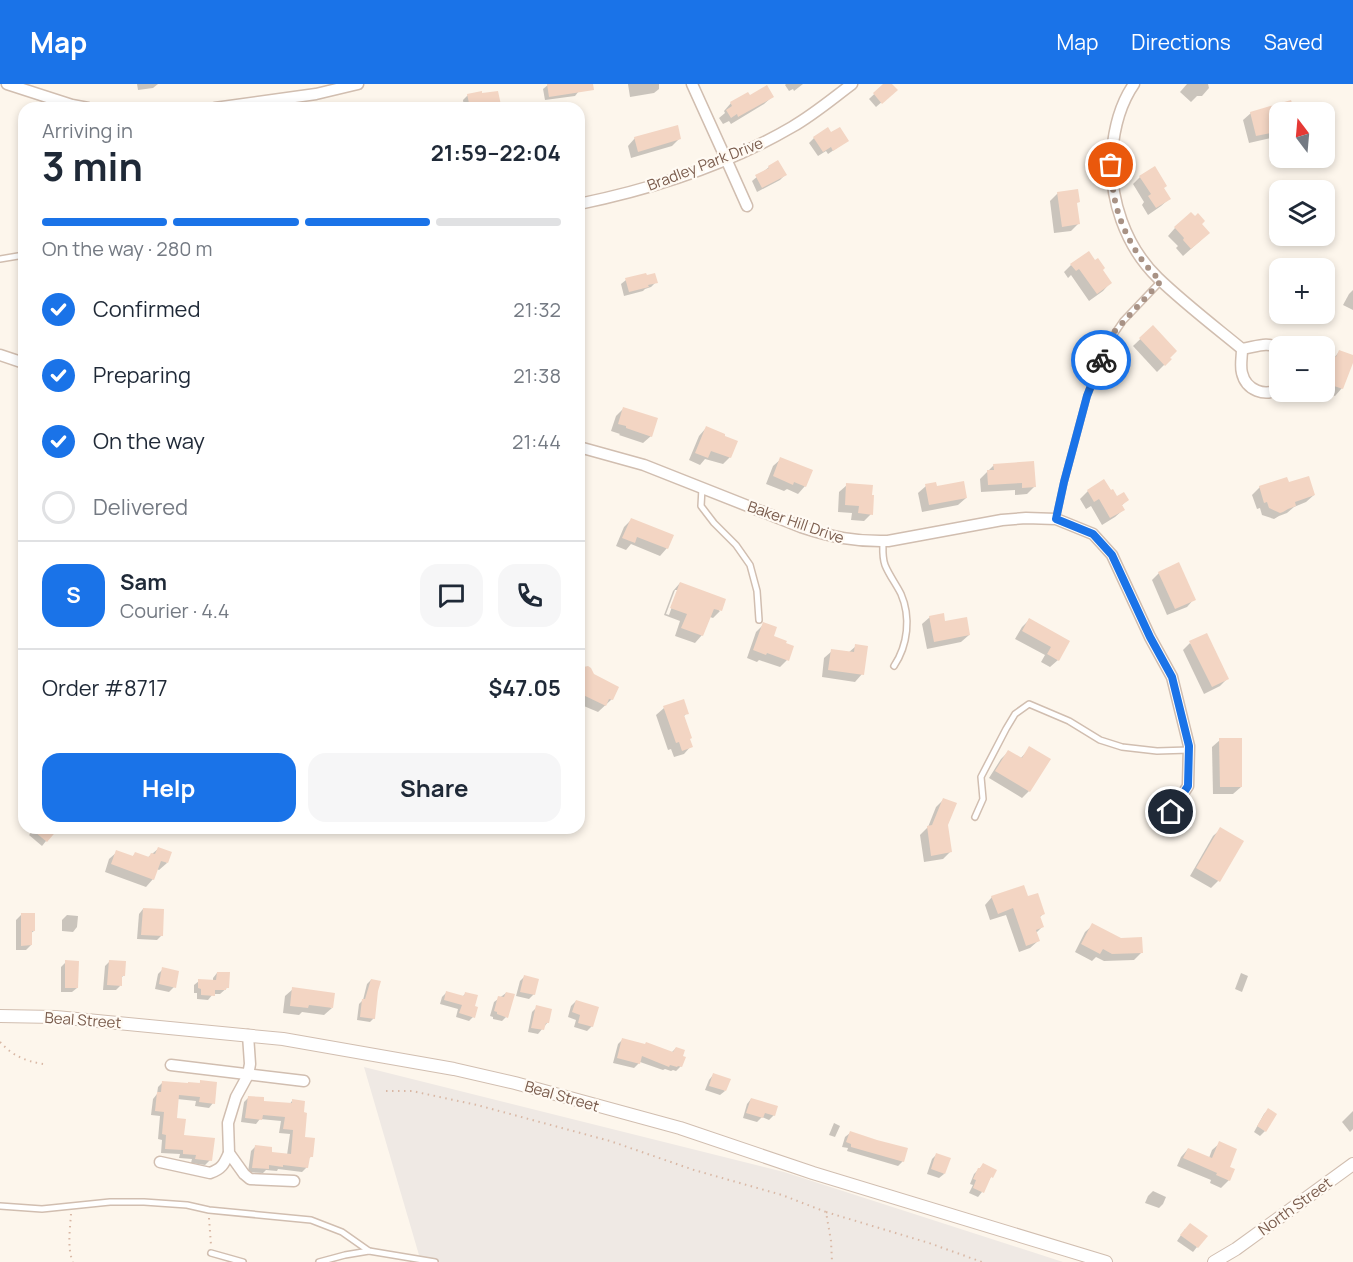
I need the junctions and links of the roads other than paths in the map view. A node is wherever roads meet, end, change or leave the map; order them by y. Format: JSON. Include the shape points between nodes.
{"nodes":[{"id":1,"x":8,"y":84,"type":"edge"},
{"id":2,"x":358,"y":84,"type":"edge"},
{"id":3,"x":692,"y":84,"type":"edge"},
{"id":4,"x":852,"y":84,"type":"edge"},
{"id":5,"x":1134,"y":84,"type":"edge"},
{"id":6,"x":63,"y":102,"type":"edge"},
{"id":7,"x":257,"y":102,"type":"edge"},
{"id":8,"x":726,"y":159,"type":"junction"},
{"id":9,"x":585,"y":203,"type":"edge"},
{"id":10,"x":747,"y":206,"type":"dead end"},
{"id":11,"x":18,"y":256,"type":"edge"},
{"id":12,"x":0,"y":259,"type":"edge"},
{"id":13,"x":1161,"y":281,"type":"junction"},
{"id":14,"x":1269,"y":345,"type":"edge"},
{"id":15,"x":1242,"y":349,"type":"junction"},
{"id":16,"x":0,"y":355,"type":"edge"},
{"id":17,"x":18,"y":361,"type":"edge"},
{"id":18,"x":1269,"y":392,"type":"edge"},
{"id":19,"x":585,"y":449,"type":"edge"},
{"id":20,"x":702,"y":488,"type":"junction"},
{"id":21,"x":1056,"y":519,"type":"junction"},
{"id":22,"x":883,"y":541,"type":"junction"},
{"id":23,"x":759,"y":620,"type":"dead end"},
{"id":24,"x":894,"y":666,"type":"dead end"},
{"id":25,"x":1189,"y":750,"type":"junction"},
{"id":26,"x":1171,"y":812,"type":"dead end"},
{"id":27,"x":975,"y":816,"type":"dead end"},
{"id":28,"x":0,"y":1016,"type":"edge"},
{"id":29,"x":248,"y":1035,"type":"junction"},
{"id":30,"x":171,"y":1065,"type":"dead end"},
{"id":31,"x":248,"y":1075,"type":"junction"},
{"id":32,"x":304,"y":1081,"type":"dead end"},
{"id":33,"x":229,"y":1153,"type":"junction"},
{"id":34,"x":160,"y":1162,"type":"dead end"},
{"id":35,"x":1353,"y":1164,"type":"edge"},
{"id":36,"x":294,"y":1181,"type":"dead end"},
{"id":37,"x":0,"y":1206,"type":"edge"},
{"id":38,"x":1236,"y":1249,"type":"junction"},
{"id":39,"x":369,"y":1251,"type":"junction"},
{"id":40,"x":211,"y":1252,"type":"road end"},
{"id":41,"x":243,"y":1262,"type":"edge"},
{"id":42,"x":319,"y":1262,"type":"edge"},
{"id":43,"x":435,"y":1262,"type":"edge"},
{"id":44,"x":1106,"y":1262,"type":"edge"},
{"id":45,"x":1214,"y":1262,"type":"edge"},
{"id":46,"x":1230,"y":1262,"type":"edge"}],
"edges":[{"from":1,"to":6,"type":"street"},
{"from":2,"to":7,"type":"street"},
{"from":3,"to":8,"type":"street"},
{"from":4,"to":8,"type":"street","name":"Bradley Park Drive","via":[[793,127]]},
{"from":5,"to":13,"type":"street","via":[[1120,112],[1113,140],[1113,191],[1130,240]]},
{"from":8,"to":9,"type":"street","name":"Bradley Park Drive","via":[[646,187]]},
{"from":8,"to":10,"type":"street"},
{"from":11,"to":12,"type":"lane"},
{"from":13,"to":15,"type":"street"},
{"from":13,"to":21,"type":"lane","via":[[1108,343],[1087,396]]},
{"from":14,"to":15,"type":"street"},
{"from":15,"to":18,"type":"street","via":[[1241,372],[1246,383],[1253,389]]},
{"from":16,"to":17,"type":"street"},
{"from":19,"to":20,"type":"street","name":"Baker Hill Drive","via":[[644,465]]},
{"from":20,"to":22,"type":"street","name":"Baker Hill Drive","via":[[824,535]]},
{"from":20,"to":23,"type":"lane","via":[[701,506],[750,565]]},
{"from":21,"to":22,"type":"street","name":"Baker Hill Drive","via":[[1002,520]]},
{"from":21,"to":25,"type":"street","via":[[1093,534],[1112,555],[1172,677]]},
{"from":22,"to":24,"type":"lane","via":[[885,566],[899,590],[906,614],[905,643]]},
{"from":25,"to":26,"type":"street","via":[[1188,786]]},
{"from":25,"to":27,"type":"lane","via":[[1122,747],[1029,704],[1015,714],[981,777],[983,799]]},
{"from":28,"to":29,"type":"street","name":"Beal Street","via":[[56,1017]]},
{"from":29,"to":31,"type":"street"},
{"from":29,"to":44,"type":"street","name":"Beal Street","via":[[399,1059],[514,1083],[680,1128],[813,1173]]},
{"from":30,"to":31,"type":"street"},
{"from":31,"to":32,"type":"street"},
{"from":31,"to":33,"type":"street","via":[[228,1124]]},
{"from":33,"to":34,"type":"street","via":[[218,1170],[210,1173]]},
{"from":33,"to":36,"type":"street","via":[[250,1179]]},
{"from":35,"to":38,"type":"street","name":"North Street"},
{"from":37,"to":39,"type":"lane","via":[[42,1209],[144,1202],[311,1220],[342,1232]]},
{"from":38,"to":45,"type":"street","name":"North Street"},
{"from":38,"to":46,"type":"street","name":"North Street"},
{"from":39,"to":42,"type":"lane"},
{"from":39,"to":43,"type":"lane"},
{"from":40,"to":41,"type":"lane"}]}
